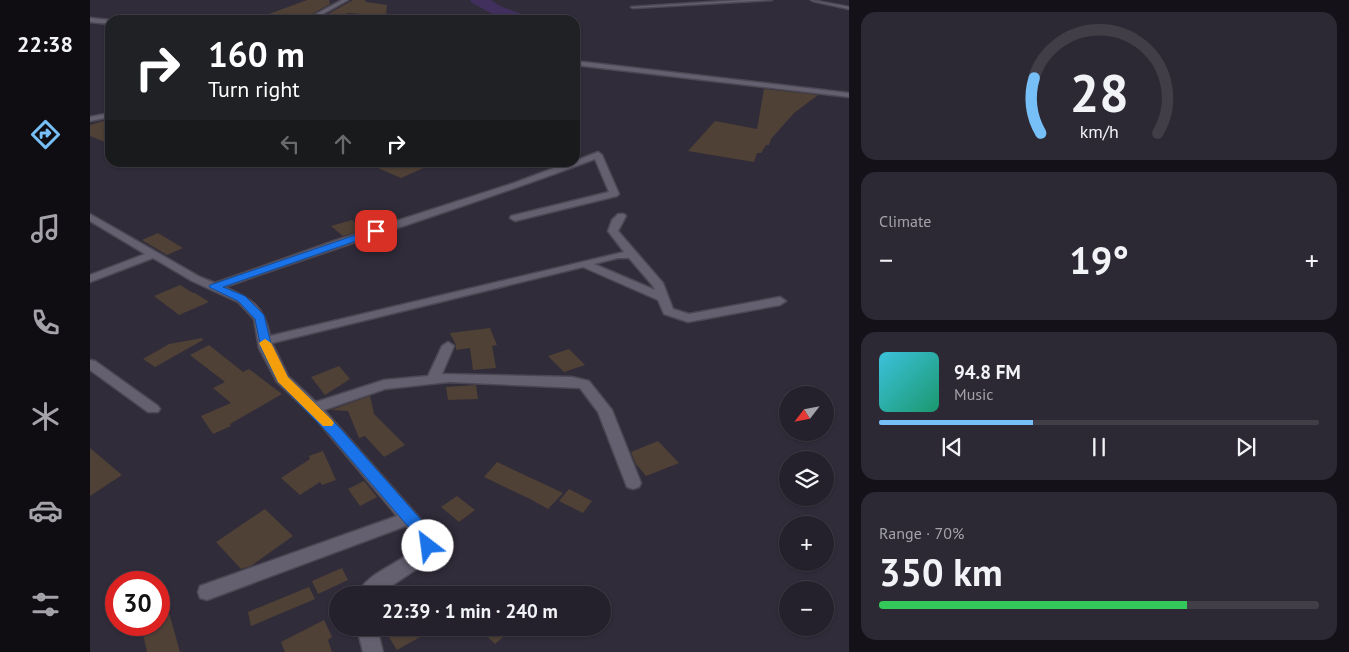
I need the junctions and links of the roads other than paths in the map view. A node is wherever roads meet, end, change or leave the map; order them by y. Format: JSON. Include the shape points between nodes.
{"nodes":[{"id":1,"x":346,"y":0,"type":"edge"},
{"id":2,"x":770,"y":0,"type":"edge"},
{"id":3,"x":814,"y":0,"type":"edge"},
{"id":4,"x":633,"y":7,"type":"dead end"},
{"id":5,"x":849,"y":8,"type":"edge"},
{"id":6,"x":318,"y":15,"type":"edge"},
{"id":7,"x":90,"y":20,"type":"edge"},
{"id":8,"x":105,"y":22,"type":"edge"},
{"id":9,"x":580,"y":64,"type":"edge"},
{"id":10,"x":849,"y":95,"type":"edge"},
{"id":11,"x":105,"y":116,"type":"edge"},
{"id":12,"x":90,"y":119,"type":"edge"},
{"id":13,"x":580,"y":162,"type":"edge"},
{"id":14,"x":566,"y":167,"type":"edge"},
{"id":15,"x":622,"y":216,"type":"dead end"},
{"id":16,"x":90,"y":218,"type":"edge"},
{"id":17,"x":515,"y":218,"type":"dead end"},
{"id":18,"x":154,"y":254,"type":"junction"},
{"id":19,"x":636,"y":258,"type":"junction"},
{"id":20,"x":584,"y":264,"type":"junction"},
{"id":21,"x":90,"y":279,"type":"edge"},
{"id":22,"x":214,"y":287,"type":"junction"},
{"id":23,"x":664,"y":298,"type":"junction"},
{"id":24,"x":780,"y":302,"type":"dead end"},
{"id":25,"x":265,"y":341,"type":"junction"},
{"id":26,"x":448,"y":346,"type":"dead end"},
{"id":27,"x":90,"y":364,"type":"edge"},
{"id":28,"x":432,"y":380,"type":"junction"},
{"id":29,"x":153,"y":408,"type":"dead end"},
{"id":30,"x":314,"y":408,"type":"junction"},
{"id":31,"x":633,"y":484,"type":"dead end"},
{"id":32,"x":410,"y":518,"type":"junction"},
{"id":33,"x":373,"y":586,"type":"edge"},
{"id":34,"x":207,"y":592,"type":"dead end"},
{"id":35,"x":368,"y":636,"type":"edge"},
{"id":36,"x":373,"y":652,"type":"edge"}],
"edges":[{"from":1,"to":6,"type":"street"},
{"from":2,"to":4,"type":"street"},
{"from":3,"to":5,"type":"street"},
{"from":7,"to":8,"type":"street"},
{"from":9,"to":10,"type":"street"},
{"from":11,"to":12,"type":"street"},
{"from":13,"to":17,"type":"street","via":[[598,155],[614,194]]},
{"from":14,"to":22,"type":"street"},
{"from":15,"to":19,"type":"street","via":[[613,231]]},
{"from":16,"to":18,"type":"street"},
{"from":18,"to":21,"type":"street"},
{"from":18,"to":22,"type":"street"},
{"from":19,"to":20,"type":"street","via":[[618,255]]},
{"from":19,"to":23,"type":"street","via":[[659,285]]},
{"from":20,"to":23,"type":"street"},
{"from":20,"to":25,"type":"street"},
{"from":22,"to":25,"type":"street","via":[[242,299],[260,318]]},
{"from":23,"to":24,"type":"street","via":[[668,310],[688,318]]},
{"from":25,"to":30,"type":"street","via":[[282,379]]},
{"from":26,"to":28,"type":"street"},
{"from":27,"to":29,"type":"street"},
{"from":28,"to":30,"type":"street","via":[[384,385]]},
{"from":28,"to":31,"type":"street","via":[[584,384],[604,410]]},
{"from":30,"to":32,"type":"street"},
{"from":32,"to":33,"type":"street","via":[[425,536],[428,546],[421,557]]},
{"from":32,"to":34,"type":"street"},
{"from":35,"to":36,"type":"street"}]}
